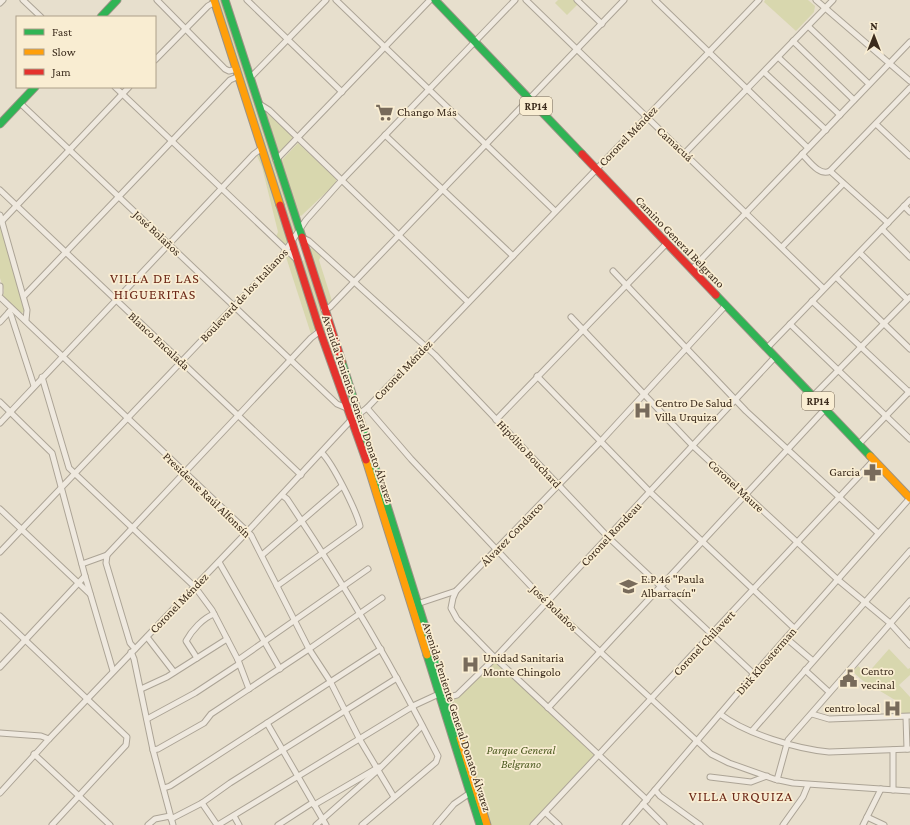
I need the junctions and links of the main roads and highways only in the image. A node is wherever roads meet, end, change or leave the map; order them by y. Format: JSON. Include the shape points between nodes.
{"nodes":[{"id":1,"x":117,"y":0,"type":"edge"},
{"id":2,"x":225,"y":0,"type":"edge"},
{"id":3,"x":435,"y":0,"type":"edge"},
{"id":4,"x":214,"y":1,"type":"edge"},
{"id":5,"x":102,"y":16,"type":"edge"},
{"id":6,"x":34,"y":88,"type":"edge"},
{"id":7,"x":0,"y":124,"type":"edge"},
{"id":8,"x":909,"y":495,"type":"edge"},
{"id":9,"x":443,"y":696,"type":"junction"},
{"id":10,"x":480,"y":825,"type":"edge"},
{"id":11,"x":487,"y":825,"type":"edge"}],
"edges":[{"from":1,"to":5,"type":"main road"},
{"from":2,"to":9,"type":"main road","name":"Avenida Teniente General Donato Álvarez","via":[[359,413]]},
{"from":3,"to":8,"type":"main road","name":"Camino General Belgrano","number":"RP14"},
{"from":4,"to":9,"type":"main road","name":"Avenida Teniente General Donato Álvarez","via":[[234,74],[262,148],[320,331],[349,409]]},
{"from":6,"to":7,"type":"main road"},
{"from":9,"to":10,"type":"main road","name":"Avenida Teniente General Donato Álvarez"},
{"from":9,"to":11,"type":"main road","name":"Avenida Teniente General Donato Álvarez"}]}
